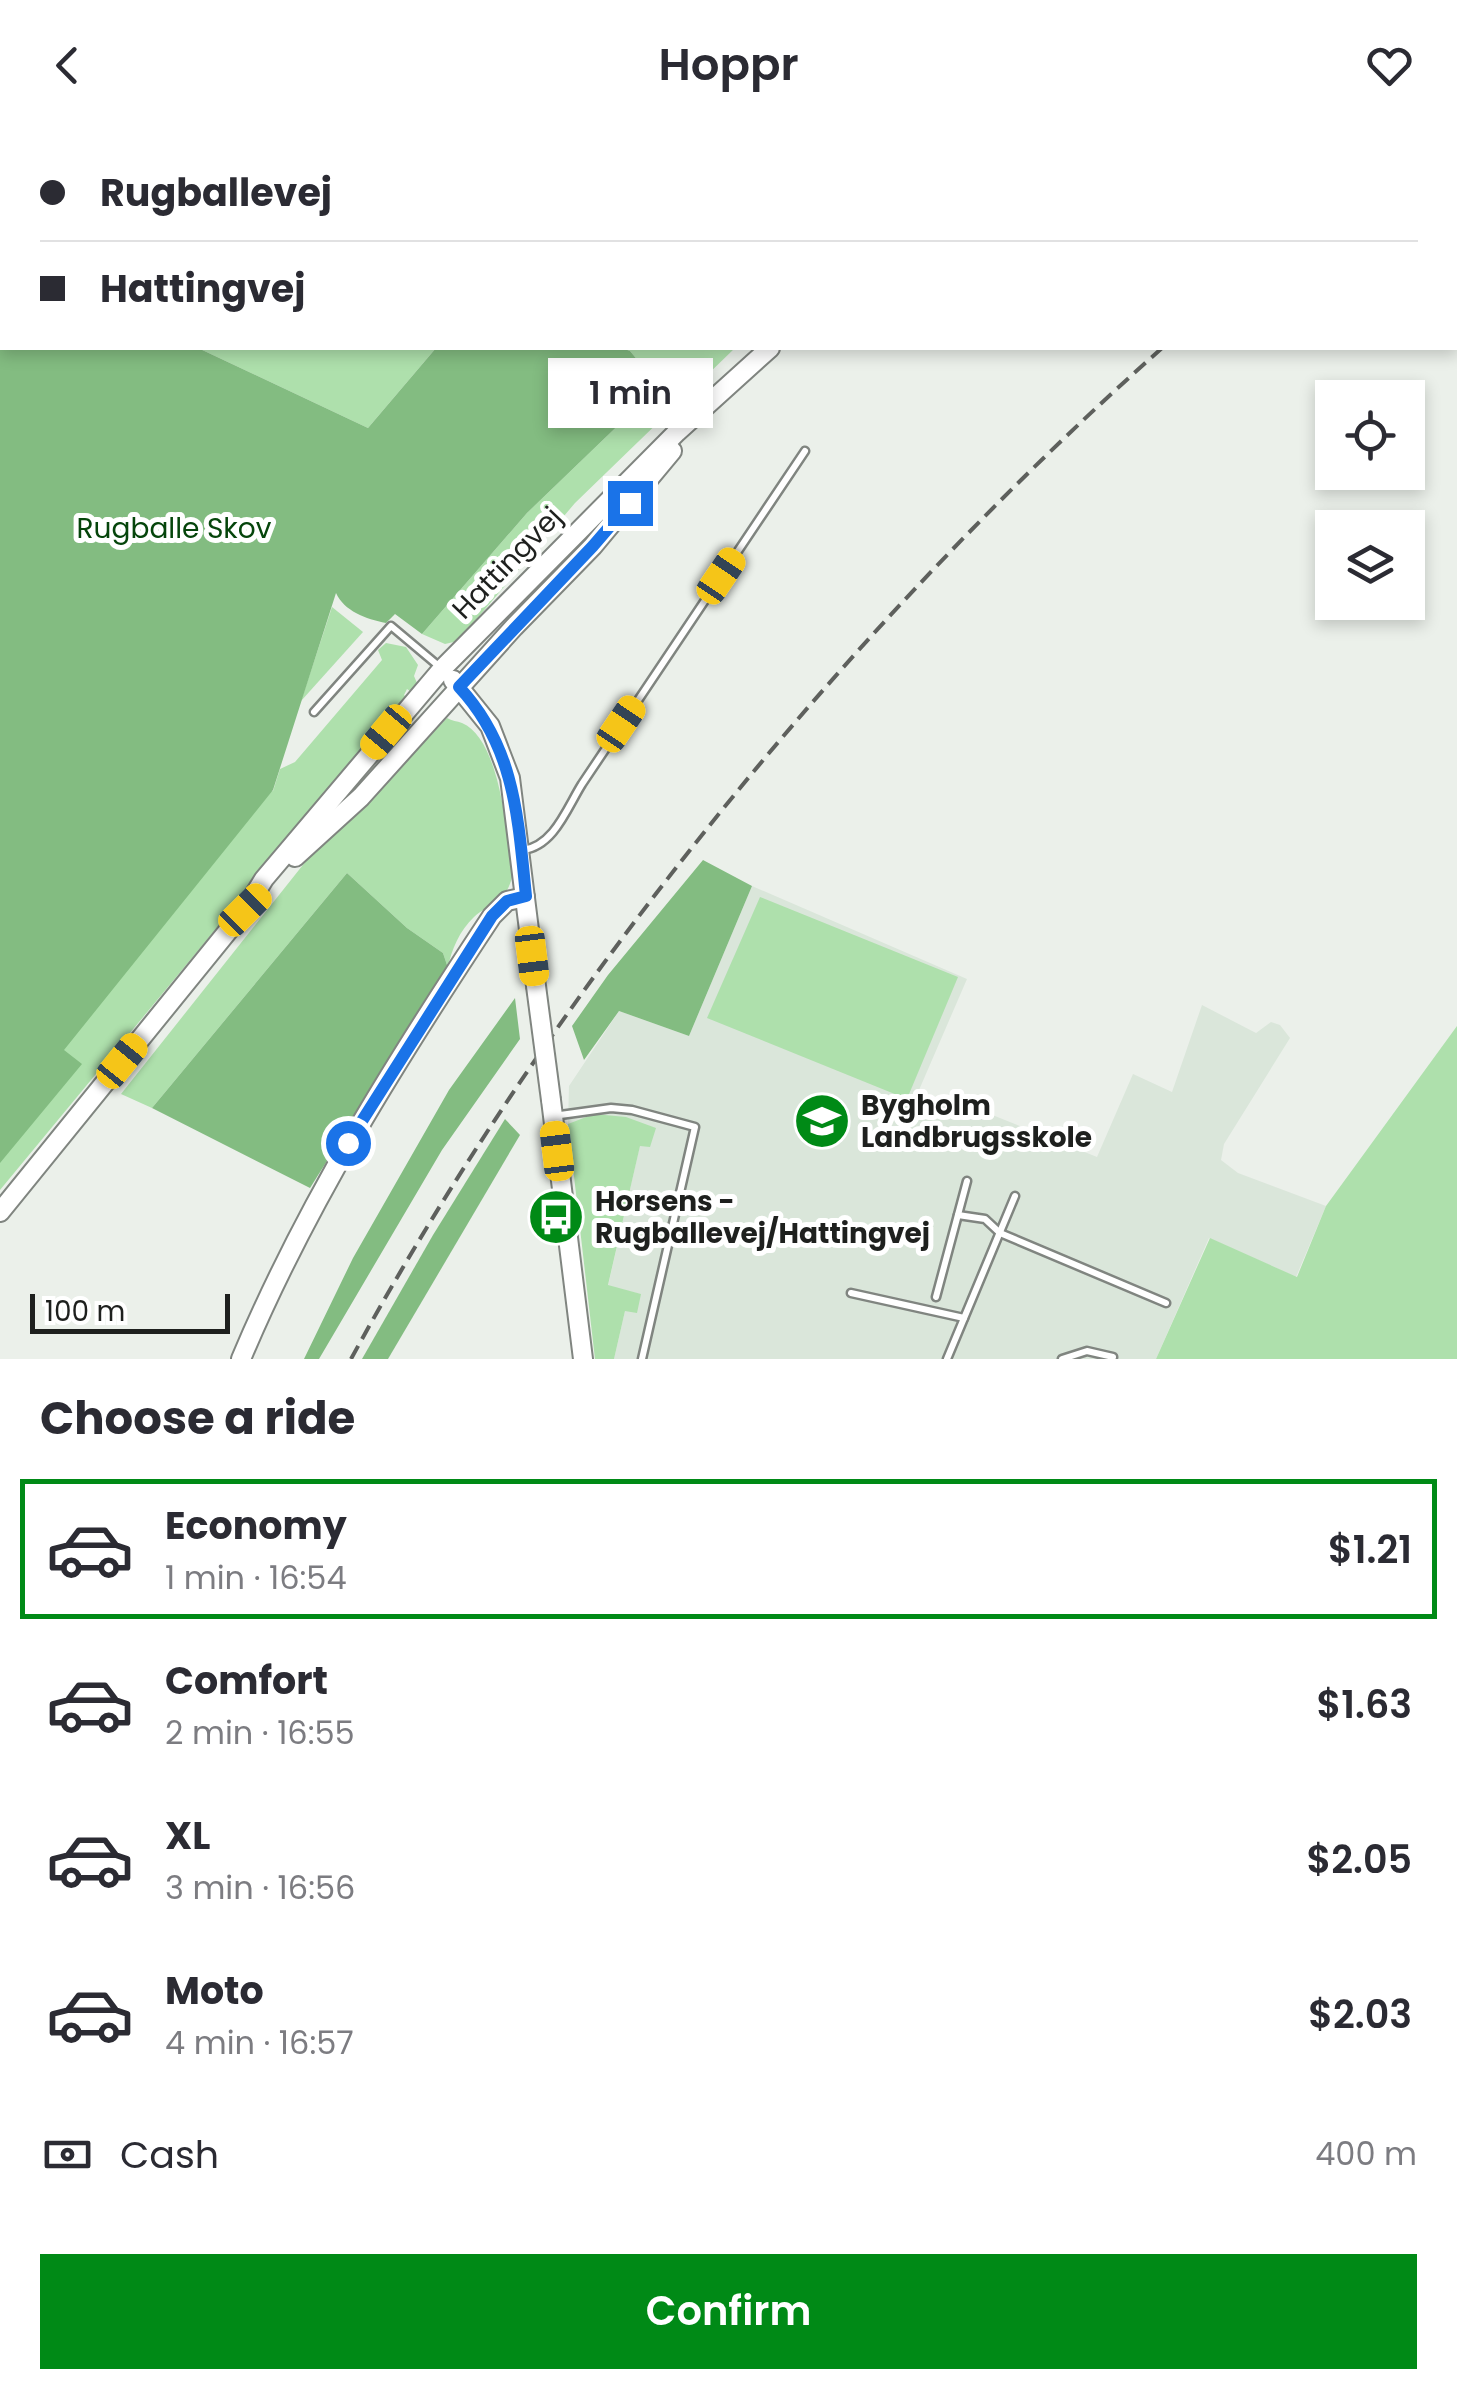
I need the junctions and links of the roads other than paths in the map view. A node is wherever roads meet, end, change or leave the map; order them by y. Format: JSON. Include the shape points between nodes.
{"nodes":[{"id":1,"x":768,"y":350,"type":"edge"},
{"id":2,"x":717,"y":398,"type":"junction"},
{"id":3,"x":805,"y":451,"type":"dead end"},
{"id":4,"x":574,"y":534,"type":"junction"},
{"id":5,"x":442,"y":669,"type":"junction"},
{"id":6,"x":459,"y":687,"type":"junction"},
{"id":7,"x":314,"y":712,"type":"dead end"},
{"id":8,"x":521,"y":850,"type":"junction"},
{"id":9,"x":526,"y":896,"type":"junction"},
{"id":10,"x":245,"y":910,"type":"junction"},
{"id":11,"x":552,"y":1108,"type":"junction"},
{"id":12,"x":966,"y":1181,"type":"dead end"},
{"id":13,"x":1015,"y":1196,"type":"dead end"},
{"id":14,"x":0,"y":1212,"type":"edge"},
{"id":15,"x":958,"y":1215,"type":"junction"},
{"id":16,"x":1000,"y":1233,"type":"junction"},
{"id":17,"x":852,"y":1293,"type":"dead end"},
{"id":18,"x":936,"y":1297,"type":"dead end"},
{"id":19,"x":1166,"y":1303,"type":"dead end"},
{"id":20,"x":964,"y":1318,"type":"junction"},
{"id":21,"x":1113,"y":1357,"type":"edge"},
{"id":22,"x":241,"y":1359,"type":"edge"},
{"id":23,"x":583,"y":1359,"type":"edge"},
{"id":24,"x":642,"y":1359,"type":"edge"},
{"id":25,"x":947,"y":1359,"type":"edge"},
{"id":26,"x":1062,"y":1359,"type":"edge"}],
"edges":[{"from":1,"to":2,"type":"street","name":"Hattingvej"},
{"from":2,"to":4,"type":"street","name":"Hattingvej"},
{"from":2,"to":6,"type":"street","name":"Hattingvej","via":[[593,546]]},
{"from":3,"to":8,"type":"lane","via":[[548,839]]},
{"from":4,"to":5,"type":"street","name":"Hattingvej"},
{"from":4,"to":6,"type":"street","via":[[462,664]]},
{"from":5,"to":6,"type":"street"},
{"from":5,"to":7,"type":"lane","via":[[391,626]]},
{"from":5,"to":10,"type":"street","name":"Hattingvej"},
{"from":6,"to":8,"type":"street","via":[[490,726],[510,778]]},
{"from":6,"to":10,"type":"street","name":"Hattingvej"},
{"from":8,"to":9,"type":"street"},
{"from":9,"to":11,"type":"street","bridge":true},
{"from":9,"to":22,"type":"street","via":[[507,901],[492,916],[348,1143]]},
{"from":10,"to":14,"type":"street"},
{"from":11,"to":23,"type":"street"},
{"from":11,"to":24,"type":"lane","via":[[632,1110],[696,1126]]},
{"from":12,"to":15,"type":"lane"},
{"from":13,"to":16,"type":"lane"},
{"from":15,"to":16,"type":"lane","via":[[985,1220]]},
{"from":15,"to":18,"type":"lane"},
{"from":16,"to":19,"type":"lane"},
{"from":16,"to":20,"type":"lane"},
{"from":17,"to":20,"type":"lane"},
{"from":20,"to":25,"type":"lane"},
{"from":21,"to":26,"type":"lane","via":[[1087,1351]]}]}
